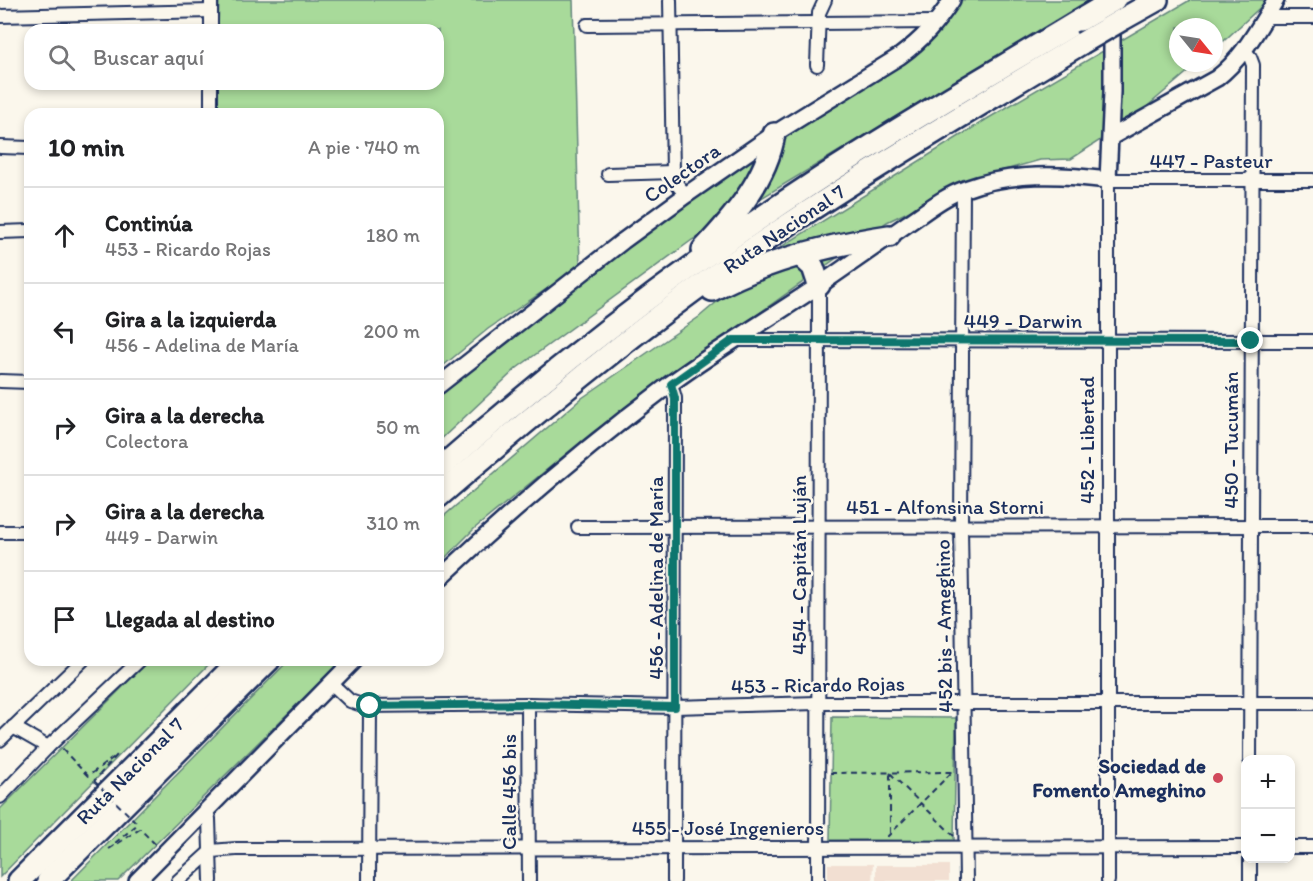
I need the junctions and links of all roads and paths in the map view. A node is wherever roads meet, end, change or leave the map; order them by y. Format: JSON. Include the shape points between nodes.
{"nodes":[{"id":1,"x":670,"y":0,"type":"edge"},
{"id":2,"x":825,"y":0,"type":"edge"},
{"id":3,"x":952,"y":0,"type":"edge"},
{"id":4,"x":1113,"y":0,"type":"edge"},
{"id":5,"x":1157,"y":0,"type":"edge"},
{"id":6,"x":1276,"y":0,"type":"edge"},
{"id":7,"x":211,"y":5,"type":"edge"},
{"id":8,"x":0,"y":16,"type":"edge"},
{"id":9,"x":1265,"y":17,"type":"junction"},
{"id":10,"x":1313,"y":17,"type":"edge"},
{"id":11,"x":819,"y":21,"type":"junction"},
{"id":12,"x":938,"y":22,"type":"junction"},
{"id":13,"x":211,"y":24,"type":"edge"},
{"id":14,"x":670,"y":24,"type":"junction"},
{"id":15,"x":587,"y":25,"type":"dead end"},
{"id":16,"x":1244,"y":51,"type":"junction"},
{"id":17,"x":817,"y":65,"type":"dead end"},
{"id":18,"x":211,"y":90,"type":"edge"},
{"id":19,"x":210,"y":108,"type":"edge"},
{"id":20,"x":774,"y":134,"type":"junction"},
{"id":21,"x":1111,"y":137,"type":"junction"},
{"id":22,"x":0,"y":147,"type":"edge"},
{"id":23,"x":24,"y":148,"type":"edge"},
{"id":24,"x":673,"y":172,"type":"junction"},
{"id":25,"x":609,"y":174,"type":"dead end"},
{"id":26,"x":1108,"y":180,"type":"junction"},
{"id":27,"x":1252,"y":180,"type":"junction"},
{"id":28,"x":1313,"y":180,"type":"edge"},
{"id":29,"x":963,"y":189,"type":"junction"},
{"id":30,"x":686,"y":195,"type":"junction"},
{"id":31,"x":24,"y":231,"type":"edge"},
{"id":32,"x":0,"y":232,"type":"edge"},
{"id":33,"x":889,"y":236,"type":"junction"},
{"id":34,"x":800,"y":255,"type":"junction"},
{"id":35,"x":676,"y":279,"type":"junction"},
{"id":36,"x":819,"y":285,"type":"junction"},
{"id":37,"x":646,"y":327,"type":"junction"},
{"id":38,"x":818,"y":339,"type":"junction"},
{"id":39,"x":733,"y":340,"type":"junction"},
{"id":40,"x":962,"y":341,"type":"junction"},
{"id":41,"x":1108,"y":341,"type":"junction"},
{"id":42,"x":1251,"y":341,"type":"junction"},
{"id":43,"x":1313,"y":341,"type":"edge"},
{"id":44,"x":0,"y":381,"type":"edge"},
{"id":45,"x":444,"y":381,"type":"edge"},
{"id":46,"x":24,"y":382,"type":"edge"},
{"id":47,"x":671,"y":384,"type":"junction"},
{"id":48,"x":444,"y":465,"type":"edge"},
{"id":49,"x":444,"y":492,"type":"edge"},
{"id":50,"x":676,"y":526,"type":"junction"},
{"id":51,"x":961,"y":526,"type":"junction"},
{"id":52,"x":1108,"y":526,"type":"junction"},
{"id":53,"x":1251,"y":526,"type":"junction"},
{"id":54,"x":1313,"y":526,"type":"edge"},
{"id":55,"x":578,"y":527,"type":"dead end"},
{"id":56,"x":819,"y":527,"type":"junction"},
{"id":57,"x":0,"y":532,"type":"edge"},
{"id":58,"x":24,"y":532,"type":"edge"},
{"id":59,"x":444,"y":573,"type":"edge"},
{"id":60,"x":77,"y":666,"type":"edge"},
{"id":61,"x":134,"y":666,"type":"edge"},
{"id":62,"x":234,"y":666,"type":"edge"},
{"id":63,"x":263,"y":666,"type":"edge"},
{"id":64,"x":348,"y":666,"type":"edge"},
{"id":65,"x":331,"y":683,"type":"junction"},
{"id":66,"x":817,"y":703,"type":"junction"},
{"id":67,"x":1108,"y":703,"type":"junction"},
{"id":68,"x":1250,"y":703,"type":"junction"},
{"id":69,"x":1313,"y":703,"type":"edge"},
{"id":70,"x":528,"y":704,"type":"junction"},
{"id":71,"x":965,"y":704,"type":"junction"},
{"id":72,"x":370,"y":706,"type":"junction"},
{"id":73,"x":675,"y":707,"type":"junction"},
{"id":74,"x":13,"y":727,"type":"junction"},
{"id":75,"x":0,"y":740,"type":"edge"},
{"id":76,"x":48,"y":747,"type":"junction"},
{"id":77,"x":1250,"y":755,"type":"edge"},
{"id":78,"x":951,"y":772,"type":"junction"},
{"id":79,"x":966,"y":772,"type":"junction"},
{"id":80,"x":890,"y":773,"type":"junction"},
{"id":81,"x":817,"y":774,"type":"junction"},
{"id":82,"x":0,"y":797,"type":"edge"},
{"id":83,"x":920,"y":804,"type":"junction"},
{"id":84,"x":207,"y":811,"type":"junction"},
{"id":85,"x":890,"y":835,"type":"junction"},
{"id":86,"x":528,"y":847,"type":"junction"},
{"id":87,"x":817,"y":847,"type":"junction"},
{"id":88,"x":878,"y":847,"type":"junction"},
{"id":89,"x":966,"y":847,"type":"junction"},
{"id":90,"x":1108,"y":847,"type":"junction"},
{"id":91,"x":1241,"y":847,"type":"edge"},
{"id":92,"x":1295,"y":847,"type":"edge"},
{"id":93,"x":1313,"y":847,"type":"edge"},
{"id":94,"x":370,"y":848,"type":"junction"},
{"id":95,"x":675,"y":848,"type":"junction"},
{"id":96,"x":211,"y":851,"type":"junction"},
{"id":97,"x":165,"y":854,"type":"junction"},
{"id":98,"x":1250,"y":863,"type":"edge"},
{"id":99,"x":20,"y":881,"type":"edge"},
{"id":100,"x":48,"y":881,"type":"edge"},
{"id":101,"x":137,"y":881,"type":"edge"},
{"id":102,"x":178,"y":881,"type":"edge"},
{"id":103,"x":211,"y":881,"type":"edge"},
{"id":104,"x":369,"y":881,"type":"edge"},
{"id":105,"x":529,"y":881,"type":"edge"},
{"id":106,"x":674,"y":881,"type":"edge"},
{"id":107,"x":818,"y":881,"type":"edge"},
{"id":108,"x":966,"y":881,"type":"edge"},
{"id":109,"x":1108,"y":881,"type":"edge"},
{"id":110,"x":1250,"y":881,"type":"edge"}],
"edges":[{"from":1,"to":14,"type":"street"},
{"from":2,"to":11,"type":"street"},
{"from":3,"to":12,"type":"street","name":"Colectora"},
{"from":4,"to":21,"type":"street","name":"452 - Libertad"},
{"from":4,"to":35,"type":"highway","name":"Ruta Nacional 7","bridge":true,"via":[[813,183]]},
{"from":5,"to":37,"type":"highway","name":"Ruta Nacional 7","bridge":true,"via":[[830,197]]},
{"from":6,"to":9,"type":"street"},
{"from":7,"to":8,"type":"street"},
{"from":7,"to":13,"type":"street"},
{"from":9,"to":10,"type":"street"},
{"from":9,"to":16,"type":"street"},
{"from":11,"to":12,"type":"street"},
{"from":11,"to":14,"type":"street"},
{"from":11,"to":17,"type":"street"},
{"from":12,"to":20,"type":"street","name":"Colectora","via":[[900,56]]},
{"from":14,"to":15,"type":"street"},
{"from":14,"to":24,"type":"street"},
{"from":16,"to":21,"type":"street","via":[[1217,78]]},
{"from":16,"to":27,"type":"street","name":"450 - Tucumán","via":[[1253,64]]},
{"from":18,"to":19,"type":"street"},
{"from":20,"to":30,"type":"street","name":"Colectora"},
{"from":20,"to":35,"type":"highway","via":[[769,157],[753,187]]},
{"from":21,"to":26,"type":"street","name":"452 - Libertad"},
{"from":22,"to":23,"type":"street"},
{"from":24,"to":25,"type":"street"},
{"from":24,"to":30,"type":"street","via":[[675,182]]},
{"from":26,"to":27,"type":"street","name":"447 - Pasteur"},
{"from":26,"to":29,"type":"street","via":[[1034,175]]},
{"from":26,"to":41,"type":"street","name":"452 - Libertad"},
{"from":27,"to":28,"type":"street","name":"447 - Pasteur"},
{"from":27,"to":42,"type":"street","name":"450 - Tucumán"},
{"from":29,"to":33,"type":"street"},
{"from":29,"to":40,"type":"street","name":"452 bis - Ameghino"},
{"from":30,"to":45,"type":"street","name":"Colectora"},
{"from":31,"to":32,"type":"street"},
{"from":33,"to":34,"type":"highway"},
{"from":33,"to":36,"type":"street"},
{"from":34,"to":36,"type":"highway","via":[[813,267]]},
{"from":34,"to":37,"type":"highway","via":[[732,281]]},
{"from":35,"to":48,"type":"highway","name":"Ruta Nacional 7","via":[[591,340]]},
{"from":36,"to":38,"type":"street","name":"454 - Capitán Luján"},
{"from":36,"to":39,"type":"street"},
{"from":37,"to":49,"type":"highway","name":"Ruta Nacional 7","via":[[510,434]]},
{"from":38,"to":39,"type":"street","name":"449 - Darwin"},
{"from":38,"to":40,"type":"street","name":"449 - Darwin"},
{"from":38,"to":56,"type":"street","name":"454 - Capitán Luján"},
{"from":39,"to":47,"type":"street"},
{"from":40,"to":41,"type":"street","name":"449 - Darwin"},
{"from":40,"to":51,"type":"street","name":"452 bis - Ameghino"},
{"from":41,"to":42,"type":"street","name":"449 - Darwin"},
{"from":41,"to":52,"type":"street","name":"452 - Libertad"},
{"from":42,"to":43,"type":"street","name":"449 - Darwin"},
{"from":42,"to":53,"type":"street","name":"450 - Tucumán"},
{"from":44,"to":46,"type":"street"},
{"from":47,"to":50,"type":"street","name":"456 - Adelina de María","via":[[675,398]]},
{"from":47,"to":59,"type":"street","via":[[566,466]]},
{"from":50,"to":55,"type":"street","name":"451 - Alfonsina Storni"},
{"from":50,"to":56,"type":"street","name":"451 - Alfonsina Storni"},
{"from":50,"to":73,"type":"street","name":"456 - Adelina de María"},
{"from":51,"to":52,"type":"street","name":"451 - Alfonsina Storni"},
{"from":51,"to":56,"type":"street","name":"451 - Alfonsina Storni"},
{"from":51,"to":71,"type":"street","name":"452 bis - Ameghino"},
{"from":52,"to":53,"type":"street","name":"451 - Alfonsina Storni"},
{"from":52,"to":67,"type":"street","name":"452 - Libertad"},
{"from":53,"to":54,"type":"street","name":"451 - Alfonsina Storni"},
{"from":53,"to":68,"type":"street","name":"450 - Tucumán"},
{"from":56,"to":66,"type":"street","name":"454 - Capitán Luján"},
{"from":57,"to":58,"type":"street"},
{"from":60,"to":74,"type":"street"},
{"from":61,"to":76,"type":"street"},
{"from":62,"to":99,"type":"highway","name":"Ruta Nacional 7"},
{"from":63,"to":100,"type":"highway","name":"Ruta Nacional 7"},
{"from":64,"to":65,"type":"street"},
{"from":65,"to":72,"type":"street","name":"453 - Ricardo Rojas","via":[[350,701]]},
{"from":65,"to":84,"type":"street"},
{"from":66,"to":71,"type":"street","name":"453 - Ricardo Rojas"},
{"from":66,"to":73,"type":"street","name":"453 - Ricardo Rojas"},
{"from":66,"to":81,"type":"street","name":"454 - Capitán Luján"},
{"from":67,"to":68,"type":"street","name":"453 - Ricardo Rojas"},
{"from":67,"to":71,"type":"street","name":"453 - Ricardo Rojas"},
{"from":67,"to":90,"type":"street","name":"452 - Libertad"},
{"from":68,"to":69,"type":"street","name":"453 - Ricardo Rojas"},
{"from":68,"to":77,"type":"street","name":"450 - Tucumán"},
{"from":70,"to":72,"type":"street","name":"453 - Ricardo Rojas"},
{"from":70,"to":73,"type":"street","name":"453 - Ricardo Rojas"},
{"from":70,"to":86,"type":"street","name":"Calle 456 bis"},
{"from":71,"to":79,"type":"street","name":"452 bis - Ameghino"},
{"from":72,"to":94,"type":"street"},
{"from":73,"to":95,"type":"street","name":"456 - Adelina de María"},
{"from":74,"to":75,"type":"street"},
{"from":74,"to":76,"type":"street"},
{"from":76,"to":82,"type":"street"},
{"from":76,"to":97,"type":"path","bridge":true,"via":[[58,745],[88,776],[117,756],[94,782],[138,824],[109,849],[140,829]]},
{"from":78,"to":79,"type":"path"},
{"from":78,"to":80,"type":"path"},
{"from":78,"to":83,"type":"path"},
{"from":79,"to":89,"type":"street","name":"452 bis - Ameghino"},
{"from":80,"to":81,"type":"path"},
{"from":80,"to":83,"type":"path"},
{"from":80,"to":85,"type":"path"},
{"from":81,"to":87,"type":"street","name":"454 - Capitán Luján"},
{"from":83,"to":85,"type":"path"},
{"from":83,"to":89,"type":"path"},
{"from":84,"to":96,"type":"street"},
{"from":84,"to":97,"type":"street"},
{"from":85,"to":88,"type":"path"},
{"from":86,"to":94,"type":"street","name":"455 - José Ingenieros"},
{"from":86,"to":95,"type":"street","name":"455 - José Ingenieros"},
{"from":86,"to":105,"type":"street","name":"Calle 456 bis"},
{"from":87,"to":88,"type":"street","name":"455 - José Ingenieros"},
{"from":87,"to":95,"type":"street","name":"455 - José Ingenieros"},
{"from":87,"to":107,"type":"street","name":"454 - Capitán Luján"},
{"from":88,"to":89,"type":"street","name":"455 - José Ingenieros"},
{"from":89,"to":90,"type":"street","name":"455 - José Ingenieros"},
{"from":89,"to":108,"type":"street","name":"452 bis - Ameghino"},
{"from":90,"to":91,"type":"street","name":"455 - José Ingenieros"},
{"from":90,"to":109,"type":"street","name":"452 - Libertad"},
{"from":92,"to":93,"type":"street"},
{"from":94,"to":96,"type":"street","name":"455 - José Ingenieros"},
{"from":94,"to":104,"type":"street"},
{"from":95,"to":106,"type":"street","name":"456 - Adelina de María"},
{"from":96,"to":102,"type":"street"},
{"from":96,"to":103,"type":"street"},
{"from":97,"to":101,"type":"street"},
{"from":98,"to":110,"type":"street"}]}
